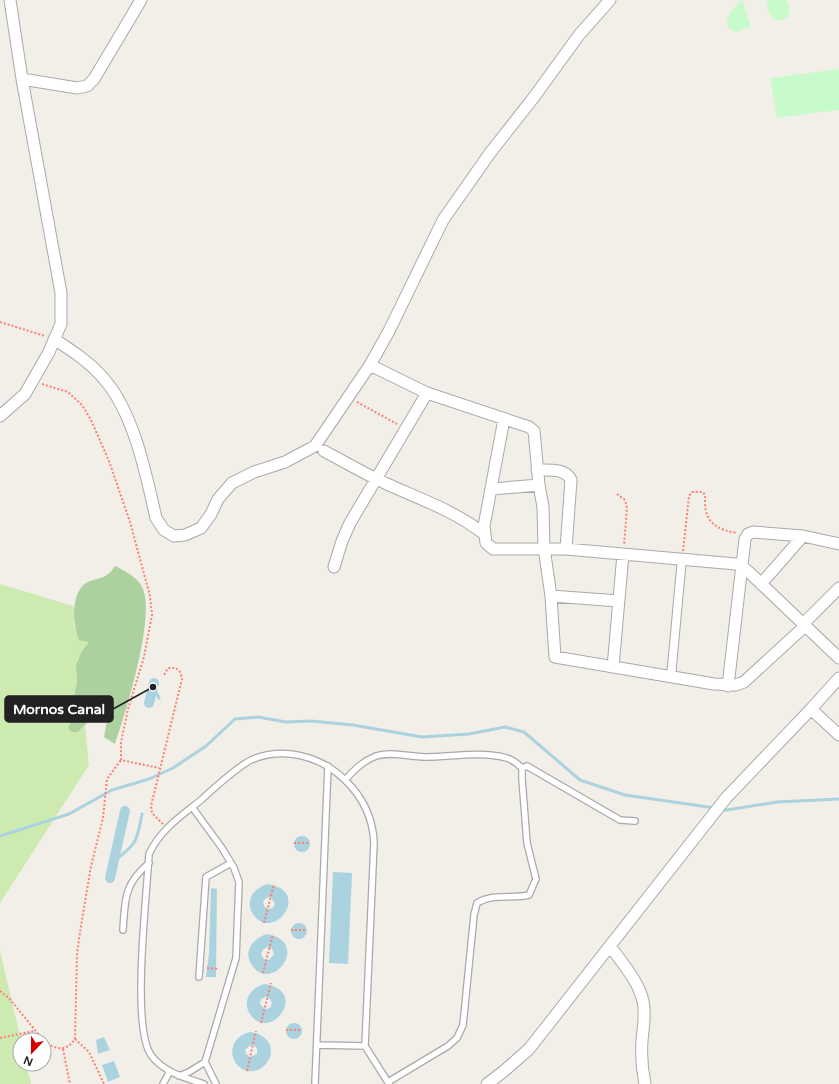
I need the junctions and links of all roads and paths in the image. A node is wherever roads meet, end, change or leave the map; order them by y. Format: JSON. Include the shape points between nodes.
{"nodes":[{"id":1,"x":10,"y":0,"type":"edge"},
{"id":2,"x":141,"y":0,"type":"edge"},
{"id":3,"x":610,"y":0,"type":"edge"},
{"id":4,"x":22,"y":79,"type":"junction"},
{"id":5,"x":0,"y":322,"type":"edge"},
{"id":6,"x":54,"y":339,"type":"junction"},
{"id":7,"x":370,"y":365,"type":"junction"},
{"id":8,"x":34,"y":382,"type":"junction"},
{"id":9,"x":427,"y":393,"type":"junction"},
{"id":10,"x":349,"y":397,"type":"junction"},
{"id":11,"x":0,"y":416,"type":"edge"},
{"id":12,"x":504,"y":419,"type":"junction"},
{"id":13,"x":406,"y":428,"type":"junction"},
{"id":14,"x":324,"y":451,"type":"dead end"},
{"id":15,"x":537,"y":470,"type":"junction"},
{"id":16,"x":375,"y":478,"type":"junction"},
{"id":17,"x":539,"y":485,"type":"junction"},
{"id":18,"x":492,"y":489,"type":"junction"},
{"id":19,"x":618,"y":494,"type":"dead end"},
{"id":20,"x":484,"y":534,"type":"junction"},
{"id":21,"x":748,"y":534,"type":"junction"},
{"id":22,"x":803,"y":536,"type":"junction"},
{"id":23,"x":839,"y":544,"type":"edge"},
{"id":24,"x":544,"y":548,"type":"junction"},
{"id":25,"x":566,"y":549,"type":"junction"},
{"id":26,"x":623,"y":554,"type":"junction"},
{"id":27,"x":682,"y":558,"type":"junction"},
{"id":28,"x":742,"y":566,"type":"junction"},
{"id":29,"x":334,"y":567,"type":"dead end"},
{"id":30,"x":761,"y":584,"type":"junction"},
{"id":31,"x":839,"y":588,"type":"edge"},
{"id":32,"x":551,"y":596,"type":"junction"},
{"id":33,"x":619,"y":601,"type":"junction"},
{"id":34,"x":804,"y":625,"type":"junction"},
{"id":35,"x":839,"y":658,"type":"edge"},
{"id":36,"x":613,"y":667,"type":"junction"},
{"id":37,"x":164,"y":675,"type":"dead end"},
{"id":38,"x":671,"y":677,"type":"junction"},
{"id":39,"x":839,"y":678,"type":"edge"},
{"id":40,"x":728,"y":686,"type":"junction"},
{"id":41,"x":812,"y":710,"type":"junction"},
{"id":42,"x":839,"y":735,"type":"edge"},
{"id":43,"x":121,"y":760,"type":"junction"},
{"id":44,"x":328,"y":766,"type":"junction"},
{"id":45,"x":159,"y":768,"type":"junction"},
{"id":46,"x":522,"y":768,"type":"junction"},
{"id":47,"x":346,"y":780,"type":"junction"},
{"id":48,"x":192,"y":807,"type":"junction"},
{"id":49,"x":634,"y":821,"type":"dead end"},
{"id":50,"x":167,"y":828,"type":"junction"},
{"id":51,"x":294,"y":843,"type":"dead end"},
{"id":52,"x":310,"y":843,"type":"dead end"},
{"id":53,"x":149,"y":863,"type":"junction"},
{"id":54,"x":231,"y":863,"type":"junction"},
{"id":55,"x":274,"y":884,"type":"dead end"},
{"id":56,"x":264,"y":923,"type":"dead end"},
{"id":57,"x":123,"y":930,"type":"dead end"},
{"id":58,"x":291,"y":930,"type":"dead end"},
{"id":59,"x":308,"y":930,"type":"dead end"},
{"id":60,"x":273,"y":934,"type":"dead end"},
{"id":61,"x":610,"y":946,"type":"junction"},
{"id":62,"x":204,"y":968,"type":"dead end"},
{"id":63,"x":218,"y":969,"type":"dead end"},
{"id":64,"x":263,"y":974,"type":"dead end"},
{"id":65,"x":199,"y":977,"type":"dead end"},
{"id":66,"x":271,"y":983,"type":"dead end"},
{"id":67,"x":0,"y":991,"type":"edge"},
{"id":68,"x":261,"y":1023,"type":"dead end"},
{"id":69,"x":286,"y":1030,"type":"dead end"},
{"id":70,"x":302,"y":1030,"type":"dead end"},
{"id":71,"x":34,"y":1031,"type":"joint"},
{"id":72,"x":256,"y":1032,"type":"dead end"},
{"id":73,"x":0,"y":1038,"type":"edge"},
{"id":74,"x":75,"y":1039,"type":"junction"},
{"id":75,"x":317,"y":1045,"type":"junction"},
{"id":76,"x":52,"y":1046,"type":"edge"},
{"id":77,"x":365,"y":1046,"type":"junction"},
{"id":78,"x":63,"y":1049,"type":"junction"},
{"id":79,"x":205,"y":1062,"type":"junction"},
{"id":80,"x":170,"y":1071,"type":"junction"},
{"id":81,"x":247,"y":1071,"type":"dead end"},
{"id":82,"x":179,"y":1076,"type":"junction"},
{"id":83,"x":194,"y":1082,"type":"edge"},
{"id":84,"x":388,"y":1083,"type":"edge"},
{"id":85,"x":70,"y":1084,"type":"edge"},
{"id":86,"x":104,"y":1084,"type":"edge"},
{"id":87,"x":163,"y":1084,"type":"edge"},
{"id":88,"x":204,"y":1084,"type":"edge"},
{"id":89,"x":216,"y":1084,"type":"edge"},
{"id":90,"x":315,"y":1084,"type":"edge"},
{"id":91,"x":487,"y":1084,"type":"edge"},
{"id":92,"x":645,"y":1084,"type":"edge"}],
"edges":[{"from":1,"to":4,"type":"street"},
{"from":2,"to":4,"type":"street","via":[[94,79],[87,86],[77,88]]},
{"from":3,"to":7,"type":"street","via":[[579,35],[443,220]]},
{"from":4,"to":6,"type":"street","via":[[61,293],[61,324]]},
{"from":5,"to":6,"type":"path"},
{"from":6,"to":8,"type":"street"},
{"from":6,"to":10,"type":"street","via":[[104,378],[121,403],[134,431],[156,518],[164,530],[174,536],[185,535],[201,528],[218,499],[232,483],[312,449]]},
{"from":7,"to":9,"type":"street"},
{"from":7,"to":10,"type":"street"},
{"from":8,"to":11,"type":"street","via":[[25,394]]},
{"from":8,"to":43,"type":"path","via":[[68,392],[82,405],[91,420],[109,461],[130,522],[150,596],[152,615],[144,657],[128,709],[121,742]]},
{"from":9,"to":12,"type":"street"},
{"from":9,"to":13,"type":"street"},
{"from":10,"to":13,"type":"path"},
{"from":12,"to":15,"type":"street","via":[[534,431]]},
{"from":12,"to":18,"type":"street"},
{"from":13,"to":16,"type":"street"},
{"from":14,"to":16,"type":"street"},
{"from":15,"to":17,"type":"street"},
{"from":15,"to":25,"type":"street","via":[[564,472],[571,480]]},
{"from":16,"to":20,"type":"street","via":[[440,507]]},
{"from":16,"to":29,"type":"street","via":[[345,533]]},
{"from":17,"to":18,"type":"street"},
{"from":17,"to":24,"type":"street","via":[[543,507]]},
{"from":18,"to":20,"type":"street"},
{"from":19,"to":26,"type":"path","via":[[625,500],[627,508]]},
{"from":20,"to":24,"type":"street","via":[[486,543],[493,549]]},
{"from":21,"to":22,"type":"street","via":[[753,532]]},
{"from":21,"to":27,"type":"path","via":[[721,530],[707,515],[706,495],[703,492],[692,492],[689,496]]},
{"from":21,"to":28,"type":"street","via":[[745,539]]},
{"from":22,"to":23,"type":"street"},
{"from":22,"to":30,"type":"street"},
{"from":24,"to":25,"type":"street"},
{"from":24,"to":32,"type":"street"},
{"from":25,"to":26,"type":"street"},
{"from":26,"to":27,"type":"street"},
{"from":26,"to":33,"type":"street"},
{"from":27,"to":28,"type":"street"},
{"from":27,"to":38,"type":"street"},
{"from":28,"to":30,"type":"street"},
{"from":28,"to":40,"type":"street"},
{"from":30,"to":34,"type":"street"},
{"from":31,"to":34,"type":"street"},
{"from":32,"to":33,"type":"street"},
{"from":32,"to":36,"type":"street","via":[[555,657]]},
{"from":33,"to":36,"type":"street"},
{"from":34,"to":35,"type":"street"},
{"from":34,"to":40,"type":"street","via":[[755,674],[736,685]]},
{"from":36,"to":38,"type":"street"},
{"from":37,"to":45,"type":"path","via":[[168,668],[176,668],[182,680]]},
{"from":38,"to":40,"type":"street"},
{"from":39,"to":41,"type":"street"},
{"from":41,"to":42,"type":"street"},
{"from":41,"to":61,"type":"street","via":[[726,798]]},
{"from":43,"to":45,"type":"path"},
{"from":43,"to":74,"type":"path","via":[[107,779],[103,818],[91,866],[81,926],[77,952]]},
{"from":44,"to":47,"type":"lane"},
{"from":44,"to":48,"type":"lane","via":[[297,755],[274,754],[251,761]]},
{"from":44,"to":75,"type":"lane"},
{"from":45,"to":50,"type":"path","via":[[151,806],[152,813]]},
{"from":46,"to":47,"type":"lane","via":[[509,758],[499,756],[424,757],[390,754],[366,760]]},
{"from":46,"to":49,"type":"lane","via":[[527,766],[620,820]]},
{"from":46,"to":84,"type":"lane","via":[[528,843],[536,879],[534,888],[529,895],[488,899],[477,903],[463,1025],[457,1038]]},
{"from":47,"to":77,"type":"lane","via":[[355,789],[369,812],[373,827]]},
{"from":48,"to":50,"type":"lane"},
{"from":48,"to":54,"type":"lane"},
{"from":50,"to":53,"type":"lane","via":[[153,846],[149,854]]},
{"from":51,"to":52,"type":"path"},
{"from":53,"to":57,"type":"lane","via":[[138,872],[127,888]]},
{"from":53,"to":80,"type":"lane","via":[[143,939],[142,1020],[144,1039],[151,1054]]},
{"from":54,"to":65,"type":"lane","via":[[206,877]]},
{"from":54,"to":79,"type":"lane","via":[[239,882],[236,958]]},
{"from":55,"to":56,"type":"path"},
{"from":58,"to":59,"type":"path"},
{"from":60,"to":64,"type":"path"},
{"from":61,"to":91,"type":"street","via":[[529,1049]]},
{"from":61,"to":92,"type":"street","via":[[638,987],[643,1001],[642,1060]]},
{"from":62,"to":63,"type":"path"},
{"from":66,"to":68,"type":"path"},
{"from":67,"to":71,"type":"path","via":[[9,998]]},
{"from":69,"to":70,"type":"path"},
{"from":71,"to":73,"type":"path"},
{"from":72,"to":81,"type":"path"},
{"from":74,"to":78,"type":"path","via":[[71,1045]]},
{"from":74,"to":86,"type":"path","via":[[89,1052]]},
{"from":75,"to":77,"type":"lane"},
{"from":75,"to":90,"type":"lane"},
{"from":76,"to":78,"type":"path"},
{"from":77,"to":84,"type":"lane"},
{"from":78,"to":85,"type":"path"},
{"from":79,"to":82,"type":"lane"},
{"from":79,"to":89,"type":"lane"},
{"from":80,"to":82,"type":"lane"},
{"from":80,"to":87,"type":"lane"},
{"from":82,"to":83,"type":"lane"},
{"from":83,"to":88,"type":"lane"}]}
